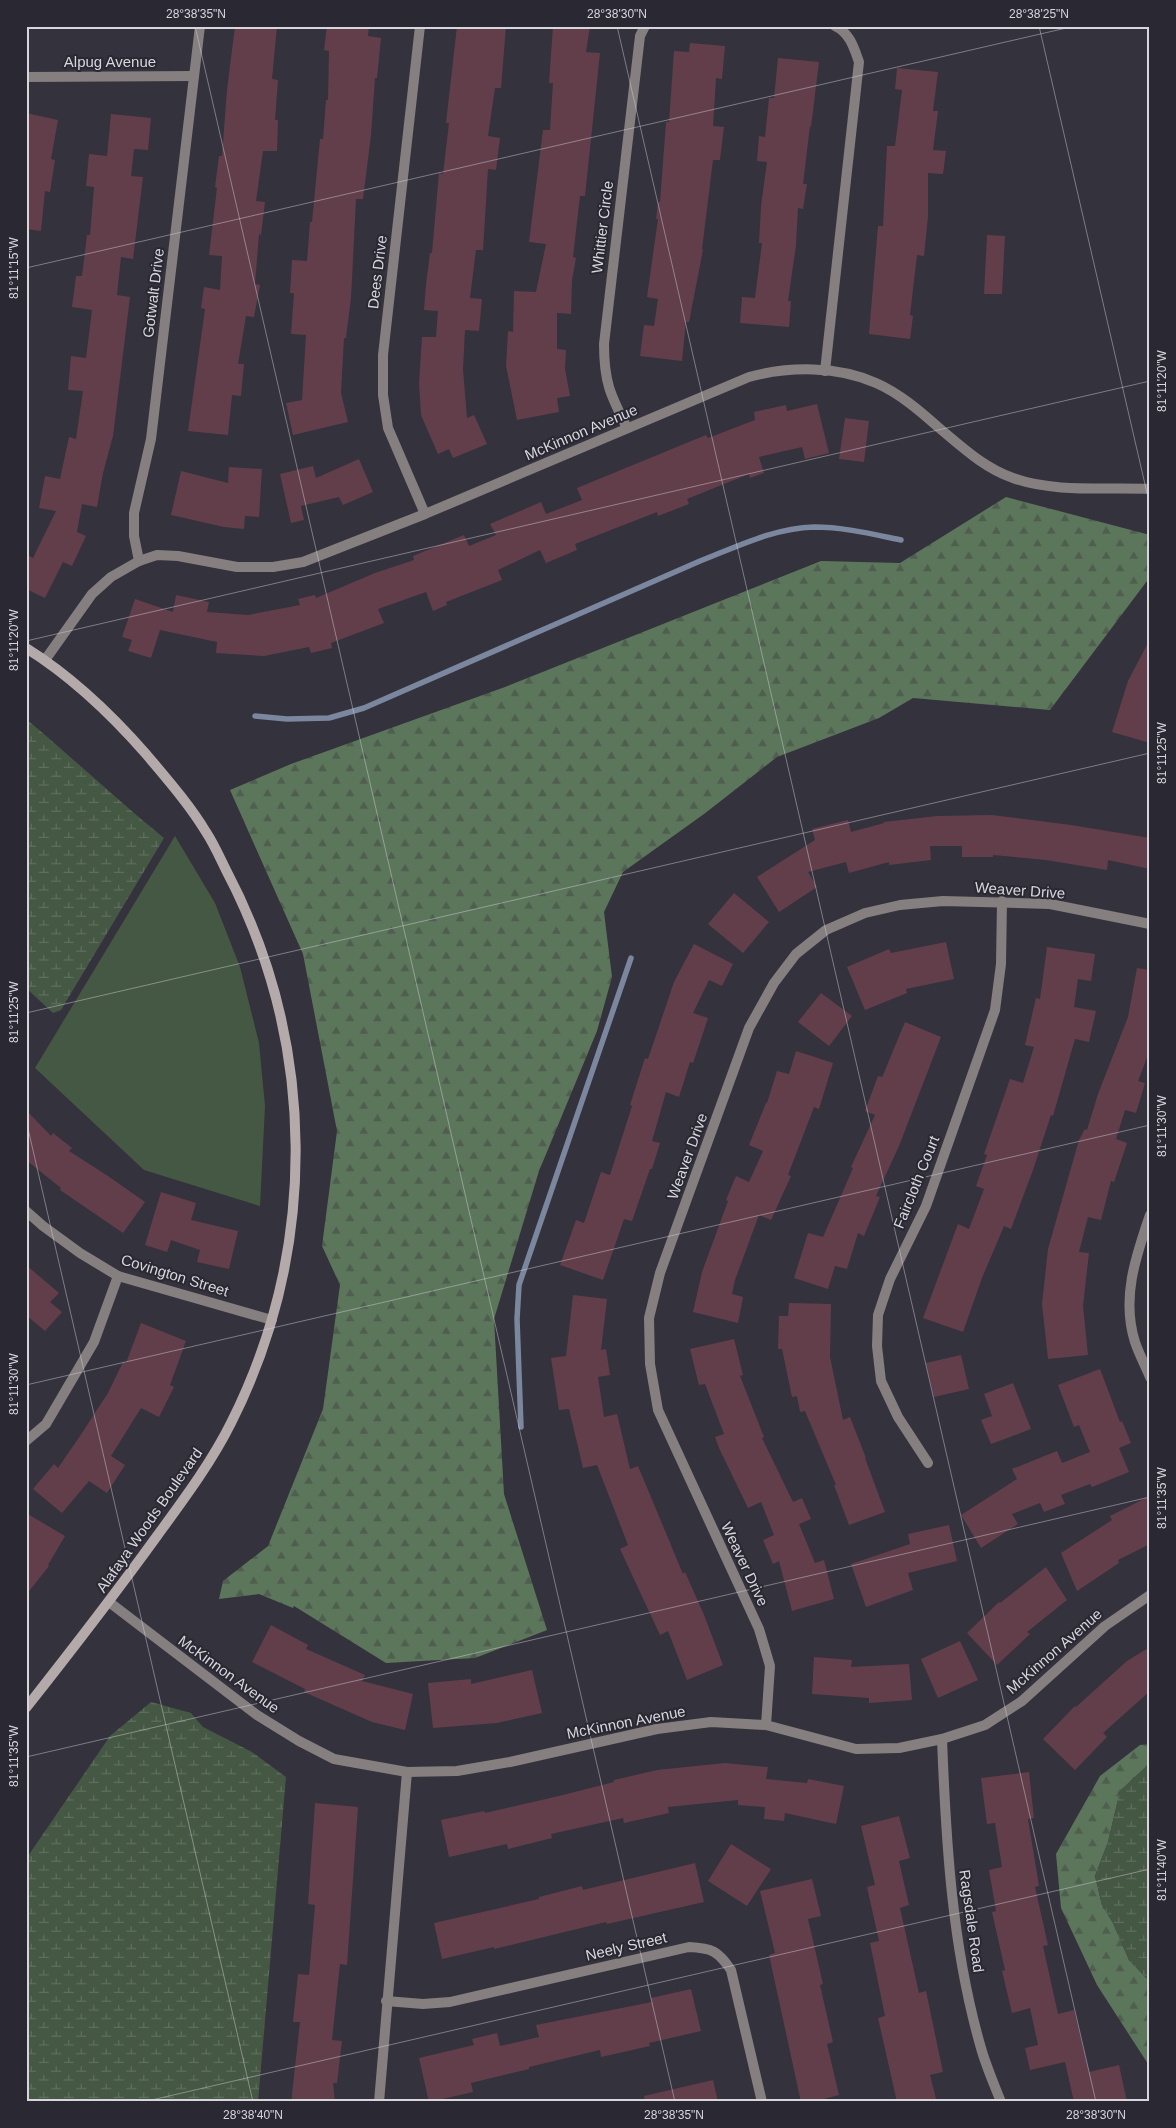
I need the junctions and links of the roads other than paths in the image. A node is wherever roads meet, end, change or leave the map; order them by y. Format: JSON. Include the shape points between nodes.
{"nodes":[{"id":1,"x":200,"y":26,"type":"edge"},
{"id":2,"x":420,"y":26,"type":"edge"},
{"id":3,"x":645,"y":26,"type":"edge"},
{"id":4,"x":835,"y":26,"type":"edge"},
{"id":5,"x":194,"y":76,"type":"junction"},
{"id":6,"x":26,"y":77,"type":"edge"},
{"id":7,"x":825,"y":371,"type":"junction"},
{"id":8,"x":627,"y":428,"type":"junction"},
{"id":9,"x":1150,"y":489,"type":"edge"},
{"id":10,"x":425,"y":514,"type":"junction"},
{"id":11,"x":139,"y":561,"type":"junction"},
{"id":12,"x":26,"y":648,"type":"edge"},
{"id":13,"x":45,"y":660,"type":"junction"},
{"id":14,"x":1002,"y":901,"type":"junction"},
{"id":15,"x":1150,"y":924,"type":"edge"},
{"id":16,"x":26,"y":1211,"type":"edge"},
{"id":17,"x":1150,"y":1214,"type":"edge"},
{"id":18,"x":118,"y":1276,"type":"junction"},
{"id":19,"x":272,"y":1320,"type":"junction"},
{"id":20,"x":1150,"y":1377,"type":"edge"},
{"id":21,"x":26,"y":1441,"type":"edge"},
{"id":22,"x":928,"y":1463,"type":"dead end"},
{"id":23,"x":1150,"y":1595,"type":"edge"},
{"id":24,"x":109,"y":1602,"type":"junction"},
{"id":25,"x":26,"y":1708,"type":"edge"},
{"id":26,"x":766,"y":1725,"type":"junction"},
{"id":27,"x":942,"y":1739,"type":"junction"},
{"id":28,"x":407,"y":1772,"type":"junction"},
{"id":29,"x":386,"y":2001,"type":"junction"},
{"id":30,"x":379,"y":2102,"type":"edge"},
{"id":31,"x":762,"y":2102,"type":"edge"},
{"id":32,"x":1001,"y":2102,"type":"edge"}],
"edges":[{"from":1,"to":5,"type":"street","name":"Gotwalt Drive"},
{"from":2,"to":10,"type":"street","name":"Dees Drive","via":[[383,355],[383,395],[388,428]]},
{"from":3,"to":8,"type":"street","name":"Whittier Circle","via":[[640,36],[604,344],[604,370],[609,392]]},
{"from":4,"to":7,"type":"street","via":[[843,30],[852,43],[859,62]]},
{"from":5,"to":6,"type":"street","name":"Alpug Avenue"},
{"from":5,"to":11,"type":"street","name":"Gotwalt Drive","via":[[151,440],[134,512]]},
{"from":7,"to":8,"type":"street","name":"McKinnon Avenue","via":[[794,369],[749,377]]},
{"from":7,"to":9,"type":"street","name":"McKinnon Avenue","via":[[854,375],[877,383],[905,400],[962,448],[991,468],[1015,479],[1052,486]]},
{"from":8,"to":10,"type":"street","name":"McKinnon Avenue"},
{"from":10,"to":11,"type":"street","name":"McKinnon Avenue","via":[[295,563],[273,567],[237,567],[157,555]]},
{"from":11,"to":13,"type":"street","name":"McKinnon Avenue","via":[[111,577],[92,594]]},
{"from":12,"to":13,"type":"street","name":"Alafaya Woods Boulevard"},
{"from":13,"to":19,"type":"street","name":"Alafaya Woods Boulevard","via":[[85,692],[130,736],[167,778],[206,832],[245,906],[271,975],[287,1046],[296,1115],[294,1203],[288,1257]]},
{"from":14,"to":15,"type":"street","name":"Weaver Drive","via":[[1050,904]]},
{"from":14,"to":22,"type":"street","name":"Faircloth Court","via":[[1001,964],[995,1010],[926,1206],[890,1279],[878,1315],[876,1346],[881,1382],[898,1417]]},
{"from":14,"to":26,"type":"street","name":"Weaver Drive","via":[[943,901],[900,905],[865,913],[826,930],[796,954],[774,983],[749,1028],[660,1273],[649,1318],[650,1364],[658,1410],[759,1629],[770,1666]]},
{"from":16,"to":18,"type":"street","name":"Covington Street","via":[[80,1253]]},
{"from":17,"to":20,"type":"street","via":[[1135,1258],[1129,1314],[1135,1341]]},
{"from":18,"to":19,"type":"street","name":"Covington Street"},
{"from":18,"to":21,"type":"street","via":[[94,1342],[46,1424]]},
{"from":19,"to":24,"type":"street","name":"Alafaya Woods Boulevard","via":[[250,1381],[208,1466]]},
{"from":23,"to":27,"type":"street","name":"McKinnon Avenue","via":[[1105,1626],[1022,1701],[985,1725]]},
{"from":24,"to":25,"type":"street","name":"Alafaya Woods Boulevard"},
{"from":24,"to":28,"type":"street","name":"McKinnon Avenue","via":[[257,1715],[299,1741],[334,1759]]},
{"from":26,"to":27,"type":"street","name":"McKinnon Avenue","via":[[856,1749],[899,1748]]},
{"from":26,"to":28,"type":"street","name":"McKinnon Avenue","via":[[711,1722],[657,1728],[475,1768]]},
{"from":27,"to":32,"type":"street","name":"Ragsdale Road","via":[[953,1910],[981,2049]]},
{"from":28,"to":29,"type":"street"},
{"from":29,"to":30,"type":"street"},
{"from":29,"to":31,"type":"street","name":"Neely Street","via":[[450,2002],[689,1946],[706,1948],[721,1956],[731,1970]]}]}
